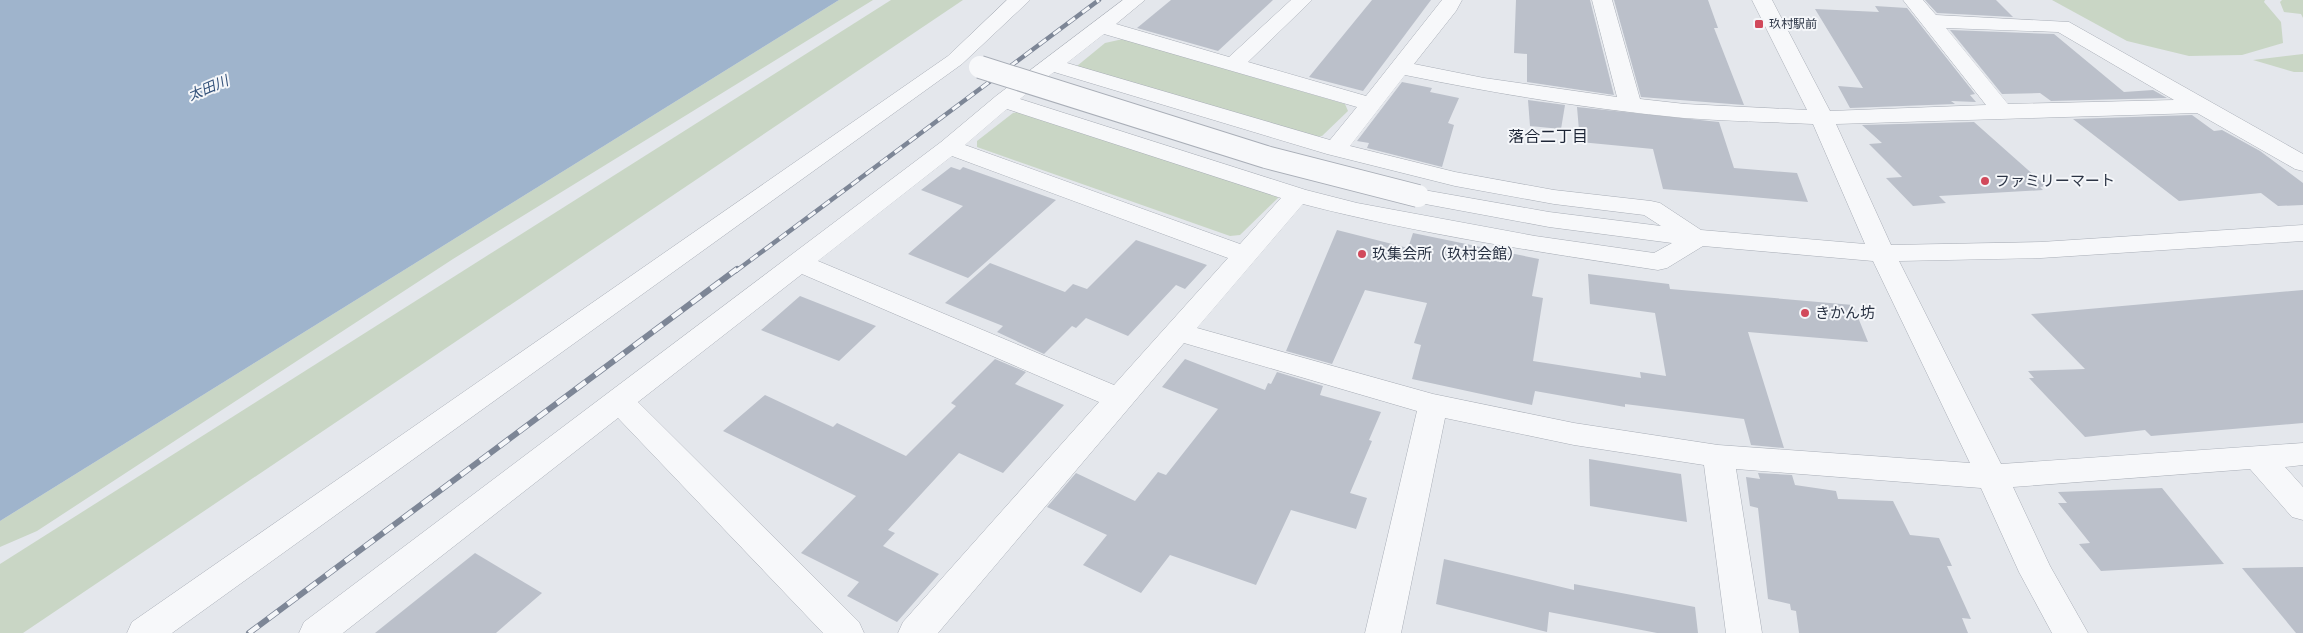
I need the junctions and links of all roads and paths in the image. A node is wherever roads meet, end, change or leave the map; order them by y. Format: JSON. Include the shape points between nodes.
{"nodes":[{"id":1,"x":1020,"y":0,"type":"edge"},
{"id":2,"x":1135,"y":0,"type":"edge"},
{"id":3,"x":1302,"y":0,"type":"edge"},
{"id":4,"x":1452,"y":0,"type":"edge"},
{"id":5,"x":1602,"y":0,"type":"edge"},
{"id":6,"x":1762,"y":0,"type":"edge"},
{"id":7,"x":1913,"y":0,"type":"edge"},
{"id":8,"x":1931,"y":22,"type":"junction"},
{"id":9,"x":1100,"y":26,"type":"junction"},
{"id":10,"x":968,"y":64,"type":"junction"},
{"id":11,"x":1052,"y":65,"type":"junction"},
{"id":12,"x":1233,"y":65,"type":"junction"},
{"id":13,"x":1400,"y":68,"type":"junction"},
{"id":14,"x":1004,"y":101,"type":"junction"},
{"id":15,"x":1372,"y":104,"type":"junction"},
{"id":16,"x":1630,"y":105,"type":"junction"},
{"id":17,"x":2201,"y":106,"type":"junction"},
{"id":18,"x":2002,"y":111,"type":"junction"},
{"id":19,"x":1822,"y":118,"type":"junction"},
{"id":20,"x":950,"y":147,"type":"junction"},
{"id":21,"x":1335,"y":149,"type":"junction"},
{"id":22,"x":2303,"y":164,"type":"edge"},
{"id":23,"x":1296,"y":194,"type":"junction"},
{"id":24,"x":2303,"y":233,"type":"edge"},
{"id":25,"x":1698,"y":239,"type":"junction"},
{"id":26,"x":1882,"y":253,"type":"junction"},
{"id":27,"x":1244,"y":255,"type":"junction"},
{"id":28,"x":799,"y":263,"type":"junction"},
{"id":29,"x":1177,"y":332,"type":"junction"},
{"id":30,"x":1119,"y":399,"type":"junction"},
{"id":31,"x":618,"y":400,"type":"junction"},
{"id":32,"x":1433,"y":405,"type":"junction"},
{"id":33,"x":2303,"y":454,"type":"edge"},
{"id":34,"x":1718,"y":456,"type":"junction"},
{"id":35,"x":2257,"y":458,"type":"junction"},
{"id":36,"x":1992,"y":477,"type":"junction"},
{"id":37,"x":2303,"y":508,"type":"edge"},
{"id":38,"x":145,"y":633,"type":"edge"},
{"id":39,"x":317,"y":633,"type":"edge"},
{"id":40,"x":846,"y":633,"type":"edge"},
{"id":41,"x":916,"y":633,"type":"edge"},
{"id":42,"x":1383,"y":633,"type":"edge"},
{"id":43,"x":1744,"y":633,"type":"edge"},
{"id":44,"x":2070,"y":633,"type":"edge"}],
"edges":[{"from":1,"to":10,"type":"street","via":[[1007,9]]},
{"from":2,"to":9,"type":"street"},
{"from":3,"to":12,"type":"street"},
{"from":4,"to":13,"type":"street"},
{"from":5,"to":16,"type":"street"},
{"from":6,"to":19,"type":"street"},
{"from":7,"to":8,"type":"street"},
{"from":8,"to":17,"type":"street","via":[[2062,26]]},
{"from":8,"to":18,"type":"street"},
{"from":9,"to":11,"type":"street"},
{"from":9,"to":12,"type":"street"},
{"from":10,"to":25,"type":"street","bridge":true,"via":[[1266,157],[1418,196],[1576,224]]},
{"from":10,"to":38,"type":"street"},
{"from":11,"to":14,"type":"street"},
{"from":11,"to":21,"type":"street"},
{"from":12,"to":15,"type":"street"},
{"from":13,"to":15,"type":"street"},
{"from":13,"to":16,"type":"street","via":[[1575,100]]},
{"from":14,"to":20,"type":"street"},
{"from":14,"to":23,"type":"street"},
{"from":15,"to":21,"type":"street"},
{"from":16,"to":19,"type":"street"},
{"from":17,"to":18,"type":"street"},
{"from":17,"to":22,"type":"street"},
{"from":18,"to":19,"type":"street"},
{"from":19,"to":26,"type":"street"},
{"from":20,"to":27,"type":"street"},
{"from":20,"to":28,"type":"street"},
{"from":21,"to":25,"type":"street","via":[[1464,180],[1554,197],[1651,208]]},
{"from":23,"to":25,"type":"street","via":[[1356,210],[1535,244],[1658,262]]},
{"from":23,"to":27,"type":"street"},
{"from":24,"to":26,"type":"street","via":[[2113,246]]},
{"from":25,"to":26,"type":"street"},
{"from":26,"to":36,"type":"street"},
{"from":27,"to":29,"type":"street"},
{"from":28,"to":30,"type":"street"},
{"from":28,"to":31,"type":"street"},
{"from":29,"to":30,"type":"street"},
{"from":29,"to":32,"type":"street"},
{"from":30,"to":41,"type":"street"},
{"from":31,"to":39,"type":"street"},
{"from":31,"to":40,"type":"street"},
{"from":32,"to":34,"type":"street","via":[[1574,434]]},
{"from":32,"to":42,"type":"street"},
{"from":33,"to":35,"type":"street"},
{"from":34,"to":36,"type":"street"},
{"from":34,"to":43,"type":"street"},
{"from":35,"to":36,"type":"street"},
{"from":35,"to":37,"type":"street"},
{"from":36,"to":44,"type":"street","via":[[2036,572]]}]}
